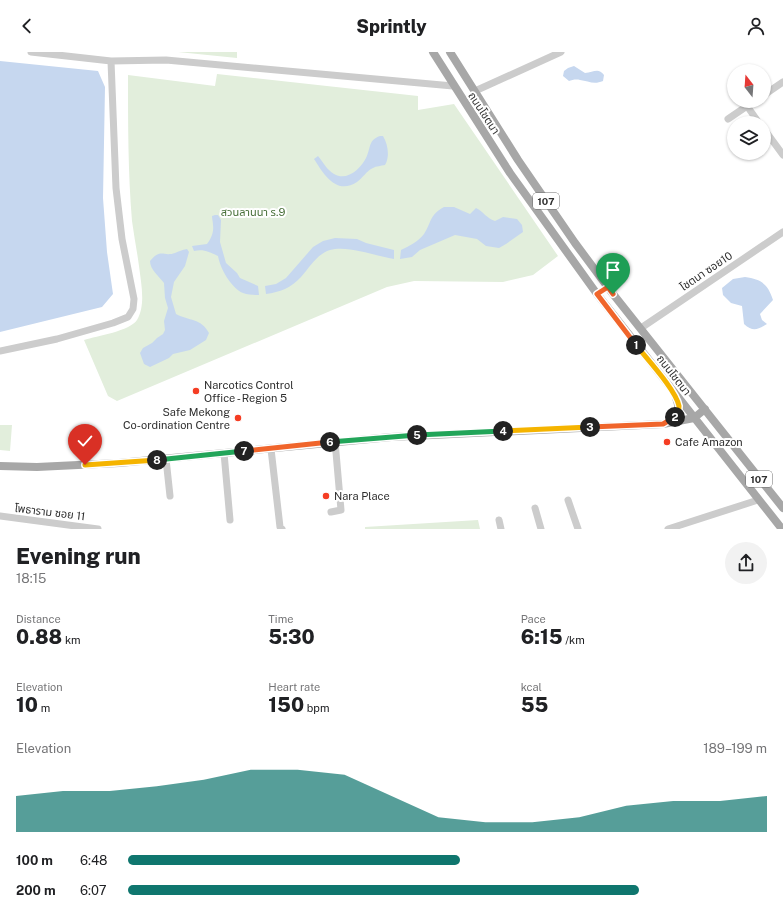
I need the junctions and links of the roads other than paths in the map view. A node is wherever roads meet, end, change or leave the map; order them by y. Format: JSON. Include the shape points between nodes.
{"nodes":[{"id":1,"x":30,"y":52,"type":"edge"},
{"id":2,"x":433,"y":52,"type":"edge"},
{"id":3,"x":450,"y":52,"type":"edge"},
{"id":4,"x":561,"y":52,"type":"edge"},
{"id":5,"x":111,"y":61,"type":"junction"},
{"id":6,"x":783,"y":82,"type":"edge"},
{"id":7,"x":453,"y":86,"type":"junction"},
{"id":8,"x":771,"y":90,"type":"edge"},
{"id":9,"x":474,"y":91,"type":"junction"},
{"id":10,"x":744,"y":108,"type":"edge"},
{"id":11,"x":732,"y":116,"type":"edge"},
{"id":12,"x":771,"y":136,"type":"edge"},
{"id":13,"x":780,"y":146,"type":"edge"},
{"id":14,"x":783,"y":155,"type":"edge"},
{"id":15,"x":783,"y":232,"type":"edge"},
{"id":16,"x":608,"y":287,"type":"junction"},
{"id":17,"x":597,"y":294,"type":"junction"},
{"id":18,"x":641,"y":328,"type":"junction"},
{"id":19,"x":0,"y":351,"type":"edge"},
{"id":20,"x":674,"y":393,"type":"junction"},
{"id":21,"x":705,"y":409,"type":"junction"},
{"id":22,"x":694,"y":418,"type":"junction"},
{"id":23,"x":663,"y":424,"type":"junction"},
{"id":24,"x":335,"y":441,"type":"junction"},
{"id":25,"x":271,"y":449,"type":"junction"},
{"id":26,"x":224,"y":453,"type":"junction"},
{"id":27,"x":166,"y":459,"type":"junction"},
{"id":28,"x":0,"y":466,"type":"edge"},
{"id":29,"x":170,"y":496,"type":"dead end"},
{"id":30,"x":568,"y":500,"type":"dead end"},
{"id":31,"x":758,"y":500,"type":"junction"},
{"id":32,"x":535,"y":508,"type":"dead end"},
{"id":33,"x":783,"y":508,"type":"edge"},
{"id":34,"x":331,"y":512,"type":"dead end"},
{"id":35,"x":0,"y":516,"type":"edge"},
{"id":36,"x":230,"y":520,"type":"dead end"},
{"id":37,"x":499,"y":520,"type":"dead end"},
{"id":38,"x":686,"y":526,"type":"edge"},
{"id":39,"x":98,"y":529,"type":"edge"},
{"id":40,"x":282,"y":529,"type":"edge"},
{"id":41,"x":501,"y":529,"type":"edge"},
{"id":42,"x":541,"y":529,"type":"edge"},
{"id":43,"x":578,"y":529,"type":"edge"},
{"id":44,"x":668,"y":529,"type":"edge"},
{"id":45,"x":782,"y":529,"type":"edge"}],
"edges":[{"from":1,"to":5,"type":"street"},
{"from":2,"to":7,"type":"main road","name":"ถนนโชตนา","number":"107"},
{"from":3,"to":9,"type":"main road","name":"ถนนโชตนา","number":"107"},
{"from":4,"to":9,"type":"street"},
{"from":5,"to":7,"type":"street","via":[[166,60]]},
{"from":5,"to":19,"type":"street","via":[[116,188],[122,239],[134,299],[133,309],[128,317],[113,323],[57,339]]},
{"from":6,"to":8,"type":"street"},
{"from":7,"to":17,"type":"main road","name":"ถนนโชตนา","number":"107","via":[[510,173]]},
{"from":9,"to":16,"type":"main road","name":"ถนนโชตนา","number":"107","via":[[526,172]]},
{"from":10,"to":11,"type":"street"},
{"from":12,"to":13,"type":"street"},
{"from":13,"to":14,"type":"street"},
{"from":15,"to":18,"type":"street","name":"โชตนา ซอย10"},
{"from":16,"to":17,"type":"main road"},
{"from":16,"to":18,"type":"main road","name":"ถนนโชตนา","number":"107"},
{"from":17,"to":20,"type":"main road","name":"ถนนโชตนา","number":"107"},
{"from":18,"to":21,"type":"main road","name":"ถนนโชตนา","number":"107"},
{"from":20,"to":22,"type":"main road","name":"ถนนโชตนา","number":"107"},
{"from":20,"to":23,"type":"main road","via":[[679,413]]},
{"from":21,"to":22,"type":"main road"},
{"from":21,"to":33,"type":"main road","name":"ถนนโชตนา","number":"107"},
{"from":22,"to":23,"type":"main road"},
{"from":22,"to":31,"type":"main road","name":"ถนนโชตนา","number":"107"},
{"from":23,"to":24,"type":"main road","via":[[391,436]]},
{"from":24,"to":25,"type":"main road"},
{"from":24,"to":34,"type":"street","via":[[341,510]]},
{"from":25,"to":26,"type":"main road"},
{"from":25,"to":40,"type":"street"},
{"from":26,"to":27,"type":"main road"},
{"from":26,"to":36,"type":"street"},
{"from":27,"to":28,"type":"main road","via":[[85,465]]},
{"from":27,"to":29,"type":"street"},
{"from":30,"to":43,"type":"street"},
{"from":31,"to":38,"type":"street"},
{"from":31,"to":45,"type":"main road","name":"ถนนโชตนา","number":"107"},
{"from":32,"to":42,"type":"street"},
{"from":35,"to":39,"type":"street","name":"โพธาราม ซอย 11"},
{"from":37,"to":41,"type":"street"},
{"from":38,"to":44,"type":"street"}]}
